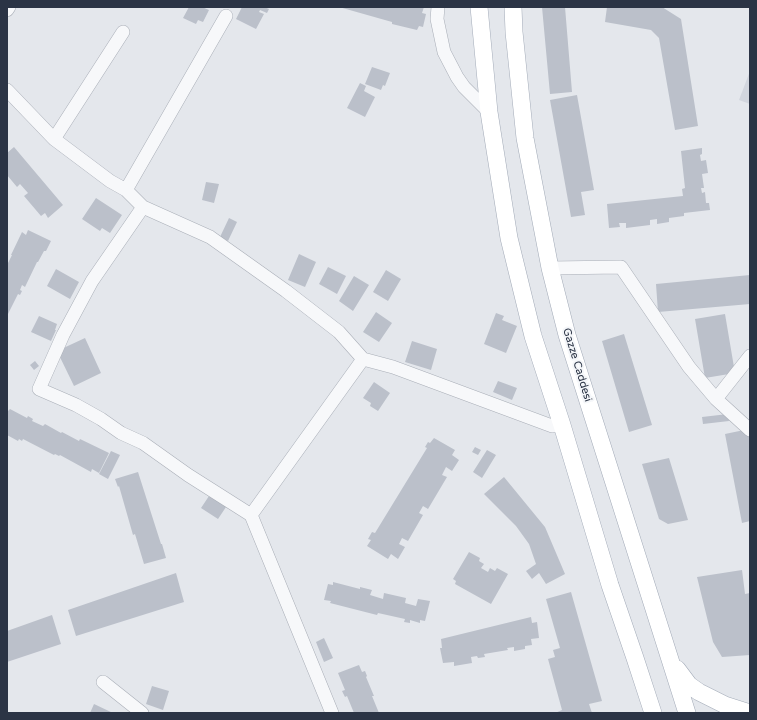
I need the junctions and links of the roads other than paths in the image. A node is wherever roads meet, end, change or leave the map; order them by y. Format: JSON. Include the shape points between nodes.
{"nodes":[{"id":1,"x":9,"y":7,"type":"edge"},
{"id":2,"x":438,"y":7,"type":"edge"},
{"id":3,"x":479,"y":7,"type":"edge"},
{"id":4,"x":513,"y":7,"type":"edge"},
{"id":5,"x":7,"y":10,"type":"edge"},
{"id":6,"x":226,"y":16,"type":"dead end"},
{"id":7,"x":123,"y":32,"type":"dead end"},
{"id":8,"x":7,"y":90,"type":"edge"},
{"id":9,"x":489,"y":112,"type":"junction"},
{"id":10,"x":54,"y":139,"type":"junction"},
{"id":11,"x":126,"y":190,"type":"junction"},
{"id":12,"x":143,"y":207,"type":"junction"},
{"id":13,"x":550,"y":268,"type":"junction"},
{"id":14,"x":750,"y":356,"type":"edge"},
{"id":15,"x":363,"y":359,"type":"junction"},
{"id":16,"x":716,"y":399,"type":"junction"},
{"id":17,"x":562,"y":425,"type":"junction"},
{"id":18,"x":750,"y":430,"type":"edge"},
{"id":19,"x":251,"y":515,"type":"junction"},
{"id":20,"x":670,"y":659,"type":"junction"},
{"id":21,"x":103,"y":682,"type":"dead end"},
{"id":22,"x":142,"y":713,"type":"edge"},
{"id":23,"x":332,"y":713,"type":"edge"},
{"id":24,"x":653,"y":713,"type":"edge"},
{"id":25,"x":687,"y":713,"type":"edge"},
{"id":26,"x":750,"y":713,"type":"edge"}],
"edges":[{"from":1,"to":5,"type":"street"},
{"from":2,"to":9,"type":"street","via":[[437,19],[444,52],[464,87]]},
{"from":3,"to":9,"type":"main road"},
{"from":4,"to":13,"type":"main road","name":"Gazze Caddesi","via":[[525,138]]},
{"from":6,"to":11,"type":"street"},
{"from":7,"to":10,"type":"street"},
{"from":8,"to":10,"type":"street"},
{"from":9,"to":17,"type":"main road","via":[[509,238],[533,336]]},
{"from":10,"to":11,"type":"street"},
{"from":11,"to":12,"type":"street"},
{"from":12,"to":15,"type":"street","via":[[210,237],[339,332]]},
{"from":12,"to":19,"type":"street","via":[[92,281],[63,335],[39,389],[76,405],[121,433],[143,443]]},
{"from":13,"to":16,"type":"street","via":[[621,267],[689,367]]},
{"from":13,"to":20,"type":"main road","name":"Gazze Caddesi","via":[[567,335]]},
{"from":14,"to":16,"type":"street"},
{"from":15,"to":17,"type":"street","via":[[393,367],[552,426]]},
{"from":15,"to":19,"type":"street"},
{"from":16,"to":18,"type":"street"},
{"from":17,"to":24,"type":"main road","via":[[610,585]]},
{"from":19,"to":23,"type":"street"},
{"from":20,"to":25,"type":"main road","name":"Gazze Caddesi"},
{"from":20,"to":26,"type":"main road","via":[[689,684],[699,692],[725,705]]},
{"from":21,"to":22,"type":"street"}]}
